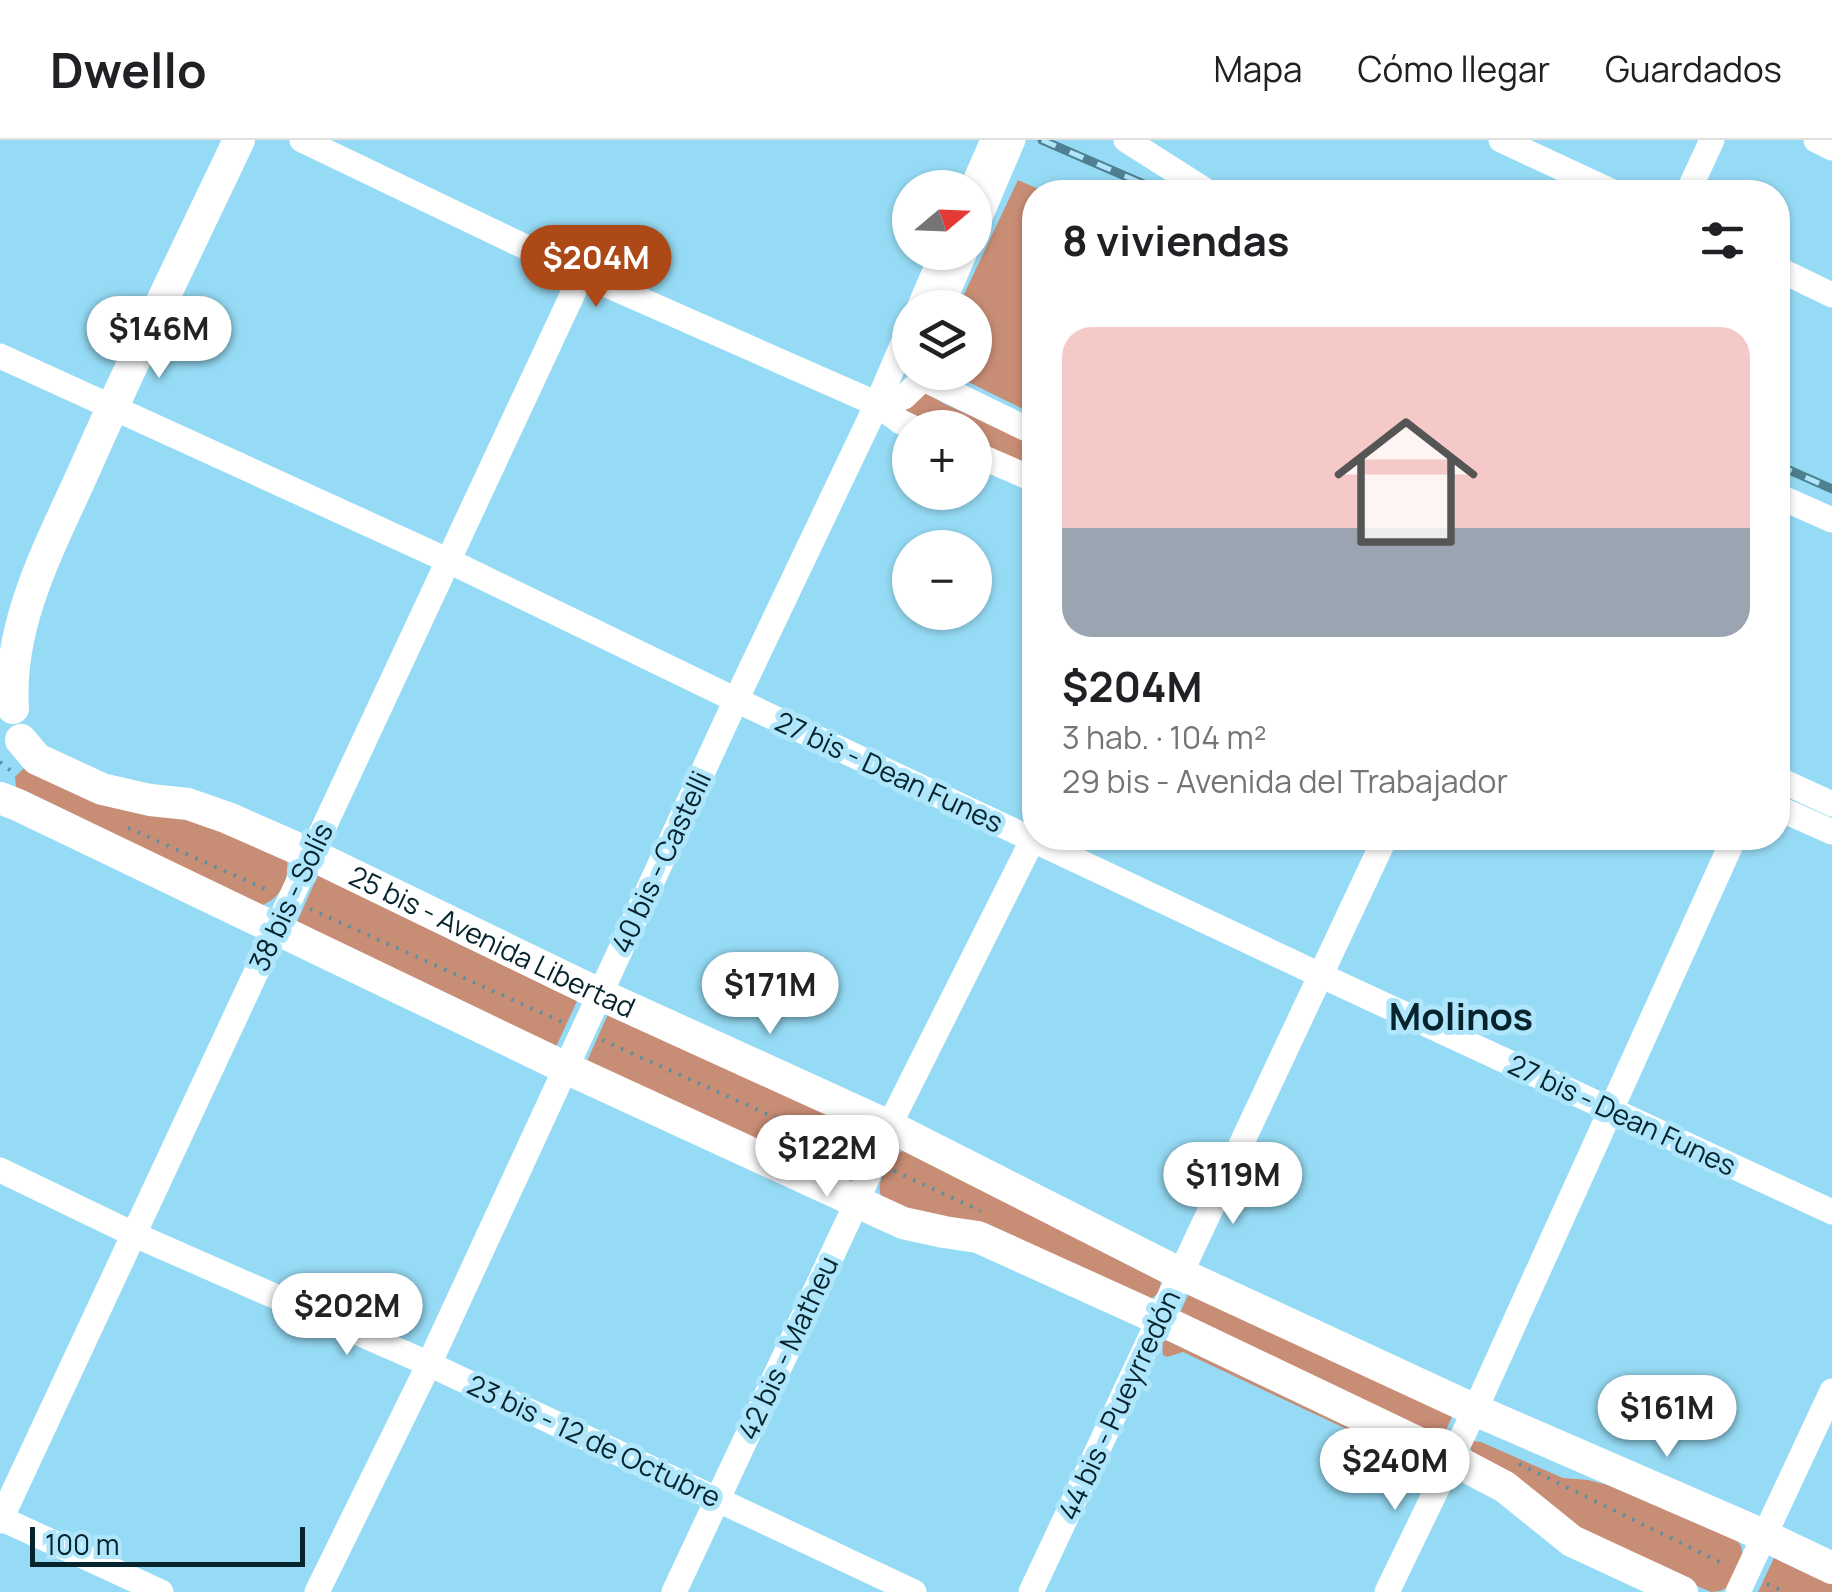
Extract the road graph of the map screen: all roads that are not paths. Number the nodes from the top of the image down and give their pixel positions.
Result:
1 (239, 140) edge
2 (302, 140) edge
3 (993, 140) edge
4 (1013, 140) edge
5 (1126, 140) edge
6 (1501, 140) edge
7 (1712, 140) edge
8 (1816, 140) edge
9 (1832, 148) edge
10 (985, 170) edge
11 (992, 172) edge
12 (1189, 180) edge
13 (1588, 180) edge
14 (1694, 180) edge
15 (582, 274) junction
16 (1790, 275) edge
17 (1832, 295) edge
18 (0, 356) edge
19 (892, 370) edge
20 (910, 390) edge
21 (947, 390) edge
22 (878, 404) junction
23 (112, 408) junction
24 (892, 415) edge
25 (1022, 426) edge
26 (992, 460) edge
27 (1022, 471) edge
28 (1790, 501) edge
29 (1832, 520) edge
30 (447, 560) junction
31 (27, 600) junction
32 (0, 631) edge
33 (736, 700) junction
34 (11, 714) edge
35 (0, 783) edge
36 (1790, 785) edge
37 (0, 798) edge
38 (1832, 804) edge
39 (1790, 813) edge
40 (1022, 831) edge
41 (1832, 832) edge
42 (1027, 850) edge
43 (1061, 850) edge
44 (1379, 850) edge
45 (1729, 850) edge
46 (310, 854) junction
47 (276, 928) junction
48 (1320, 975) junction
49 (599, 994) junction
50 (566, 1068) junction
51 (1610, 1110) junction
52 (889, 1126) junction
53 (0, 1170) edge
54 (857, 1202) junction
55 (1832, 1212) edge
56 (135, 1235) junction
57 (1181, 1274) junction
58 (1159, 1318) junction
59 (429, 1364) junction
60 (1832, 1391) edge
61 (1465, 1432) junction
62 (717, 1499) junction
63 (0, 1519) edge
64 (1763, 1535) junction
65 (1832, 1568) edge
66 (160, 1592) edge
67 (317, 1592) edge
68 (674, 1592) edge
69 (914, 1592) edge
70 (1031, 1592) edge
71 (1387, 1592) edge
72 (1682, 1592) edge
73 (1738, 1592) edge

1 - 23 main road
2 - 15 street
3 - 10 street
4 - 11 street
5 - 12 street
6 - 13 street
7 - 14 street
8 - 9 street
15 - 22 street
15 - 30 street, 38 bis - Solís
16 - 17 street
18 - 23 street, 27 bis - Dean Funes
19 - 22 street, 40 bis - Castelli
20 - 22 street
21 - 25 street
22 - 24 street
22 - 33 street, 40 bis - Castelli
23 - 30 street, 27 bis - Dean Funes
23 - 31 main road
26 - 27 street
28 - 29 street
30 - 33 street, 27 bis - Dean Funes
30 - 46 street, 38 bis - Solís
31 - 32 main road
31 - 34 main road
33 - 40 street, 27 bis - Dean Funes
33 - 49 street, 40 bis - Castelli
34 - 35 main road
34 - 46 main road, 25 bis - Avenida Libertad
36 - 38 street
37 - 47 main road, 25 bis - Avenida Libertad
39 - 41 street
42 - 52 street, 42 bis - Matheu
43 - 48 street, 27 bis - Dean Funes
44 - 48 street, 44 bis - Pueyrredón
45 - 51 street
46 - 47 street, 38 bis - Solís
46 - 49 main road, 25 bis - Avenida Libertad
47 - 50 main road, 25 bis - Avenida Libertad
47 - 56 street, 38 bis - Solís
48 - 51 street, 27 bis - Dean Funes
48 - 57 street, 44 bis - Pueyrredón
49 - 50 street, 40 bis - Castelli
49 - 52 main road, 25 bis - Avenida Libertad
50 - 54 main road, 25 bis - Avenida Libertad
50 - 59 street, 40 bis - Castelli
51 - 55 street, 27 bis - Dean Funes
51 - 61 street
52 - 54 street, 42 bis - Matheu
52 - 57 main road, 25 bis - Avenida Libertad
53 - 56 street, 23 bis - 12 de Octubre
54 - 58 main road, 25 bis - Avenida Libertad
54 - 62 street, 42 bis - Matheu
56 - 59 street, 23 bis - 12 de Octubre
56 - 63 street, 38 bis - Solís
57 - 58 street, 44 bis - Pueyrredón
57 - 61 main road, 25 bis - Avenida Libertad
58 - 61 main road, 25 bis - Avenida Libertad
58 - 70 street, 44 bis - Pueyrredón
59 - 62 street, 23 bis - 12 de Octubre
59 - 67 street, 40 bis - Castelli
60 - 64 street
61 - 64 main road, 25 bis - Avenida Libertad
61 - 71 street
61 - 72 main road, 25 bis - Avenida Libertad
62 - 68 street, 42 bis - Matheu
62 - 69 street, 23 bis - 12 de Octubre
63 - 66 street
64 - 65 main road, 25 bis - Avenida Libertad
64 - 73 street

